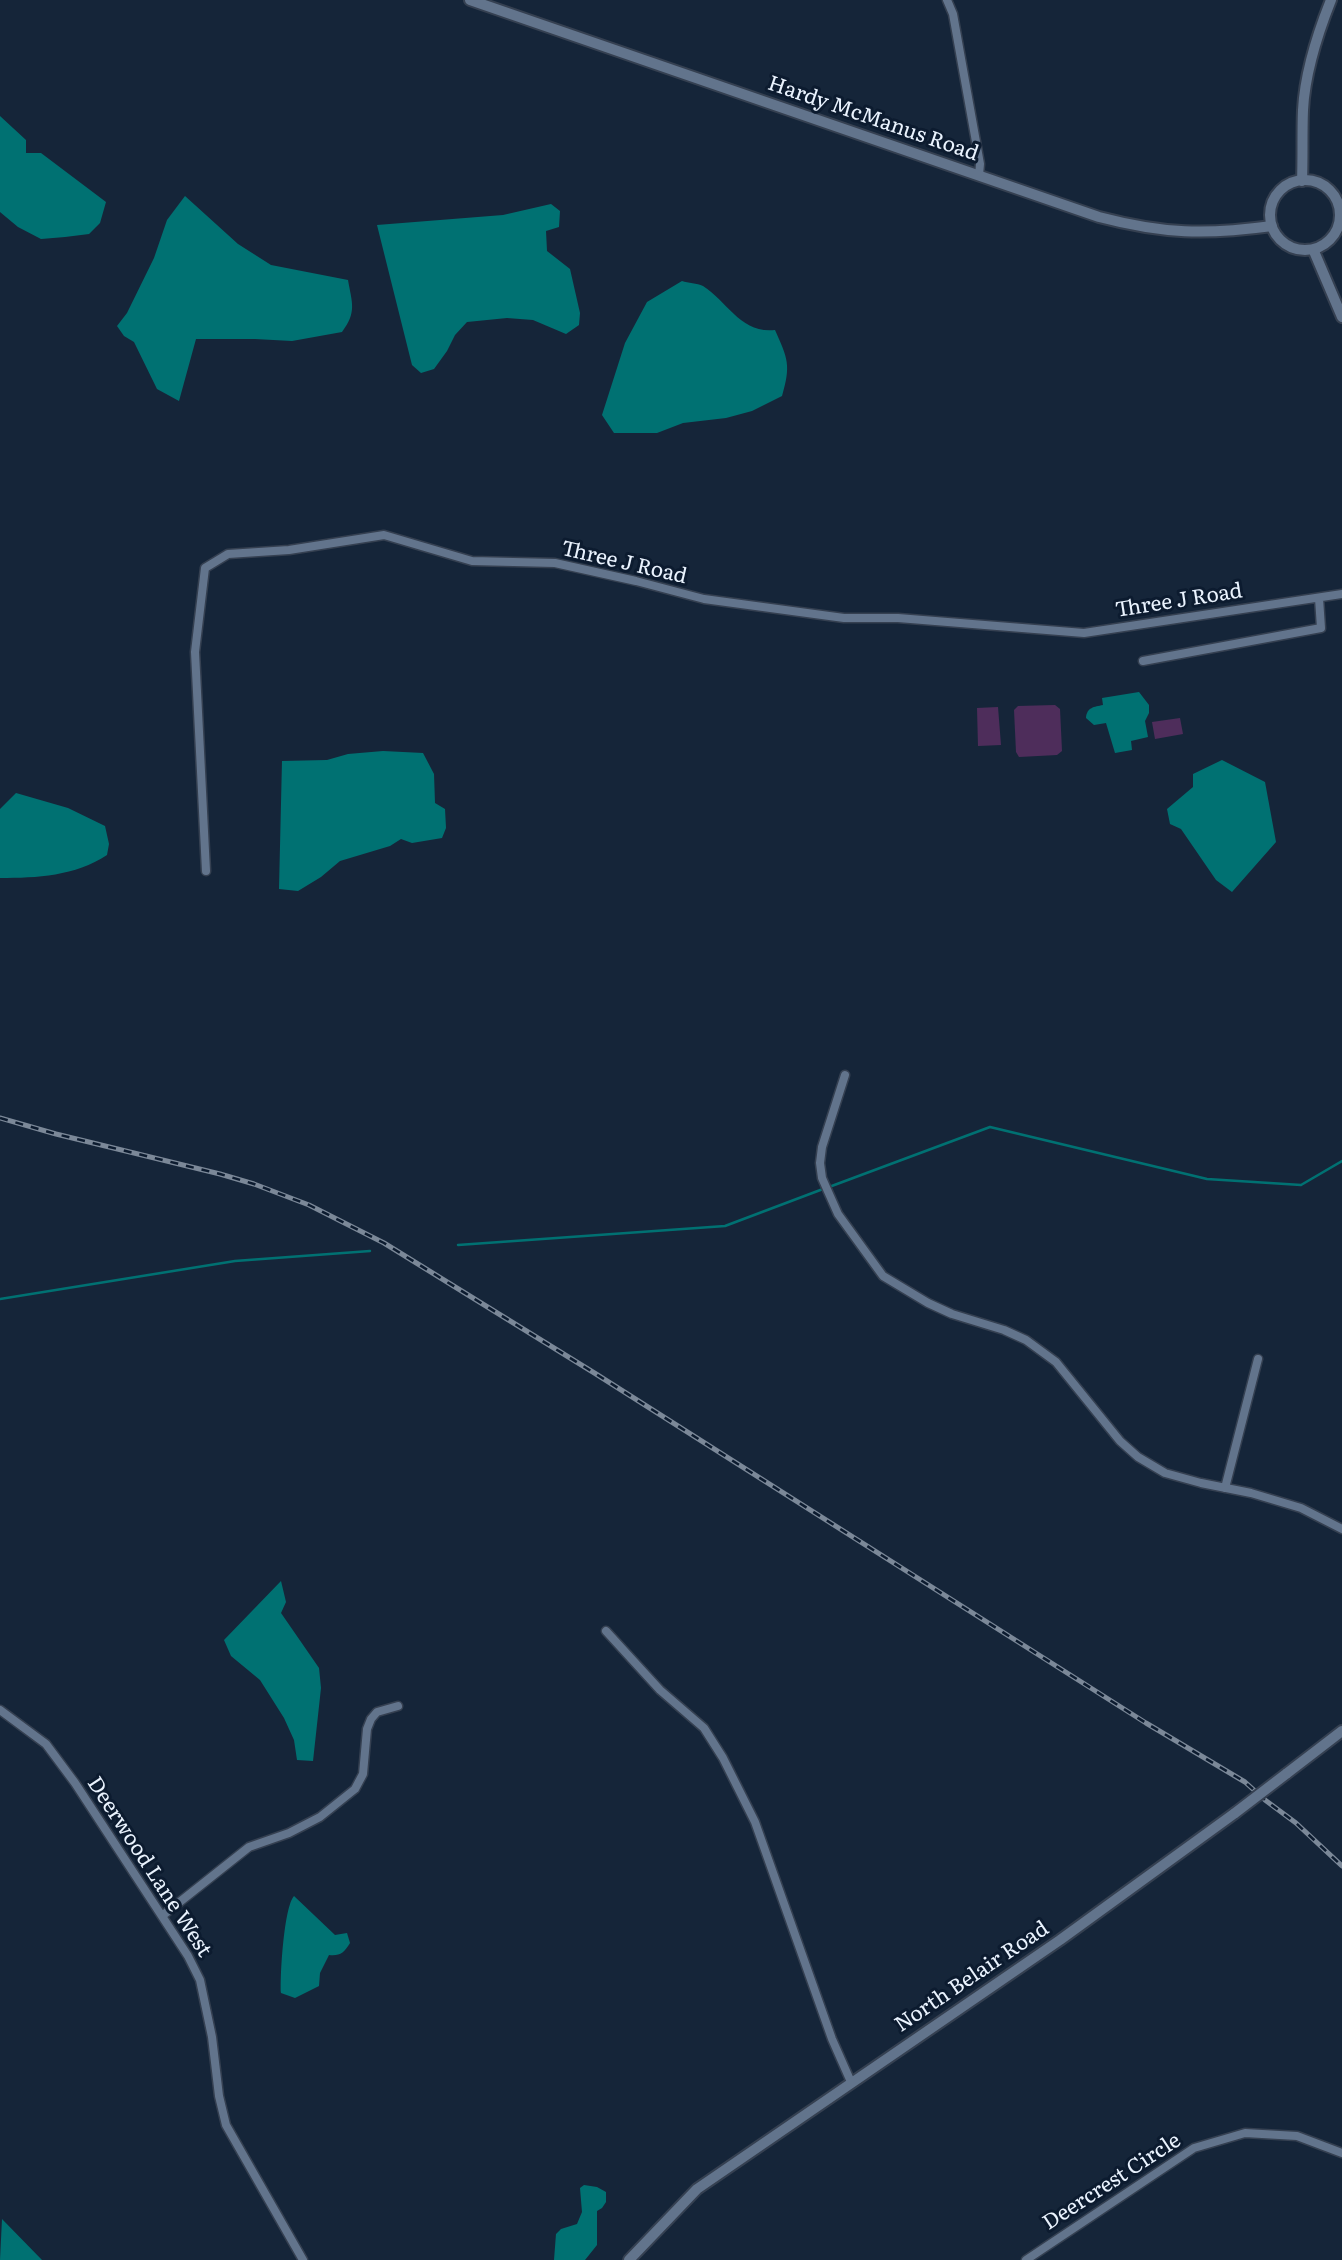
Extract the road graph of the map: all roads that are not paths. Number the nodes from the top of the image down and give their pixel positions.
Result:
1 (470, 0) edge
2 (947, 0) edge
3 (1331, 0) edge
4 (979, 175) junction
5 (1302, 181) junction
6 (1272, 226) junction
7 (1314, 249) junction
8 (1342, 317) edge
9 (1342, 594) edge
10 (1319, 598) junction
11 (1143, 661) dead end
12 (206, 870) dead end
13 (845, 1075) dead end
14 (1258, 1359) dead end
15 (1225, 1488) junction
16 (1342, 1529) edge
17 (606, 1632) dead end
18 (398, 1706) dead end
19 (0, 1710) edge
20 (1342, 1731) edge
21 (162, 1916) junction
22 (851, 2082) junction
23 (1342, 2154) edge
24 (303, 2260) edge
25 (629, 2260) edge
26 (1026, 2260) edge

1 - 4 main road, Hardy McManus Road
2 - 4 street
3 - 5 main road
4 - 6 main road, Hardy McManus Road
5 - 6 main road
5 - 7 main road
6 - 7 main road
7 - 8 main road
9 - 10 street, Three J Road
10 - 11 street
10 - 12 street, Three J Road
13 - 15 street
14 - 15 street
15 - 16 street
17 - 22 street
18 - 21 street
19 - 21 street, Deerwood Lane West
20 - 22 main road, North Belair Road, bridge
21 - 24 street, Deerwood Lane West
22 - 25 main road, North Belair Road
23 - 26 street, Deercrest Circle

